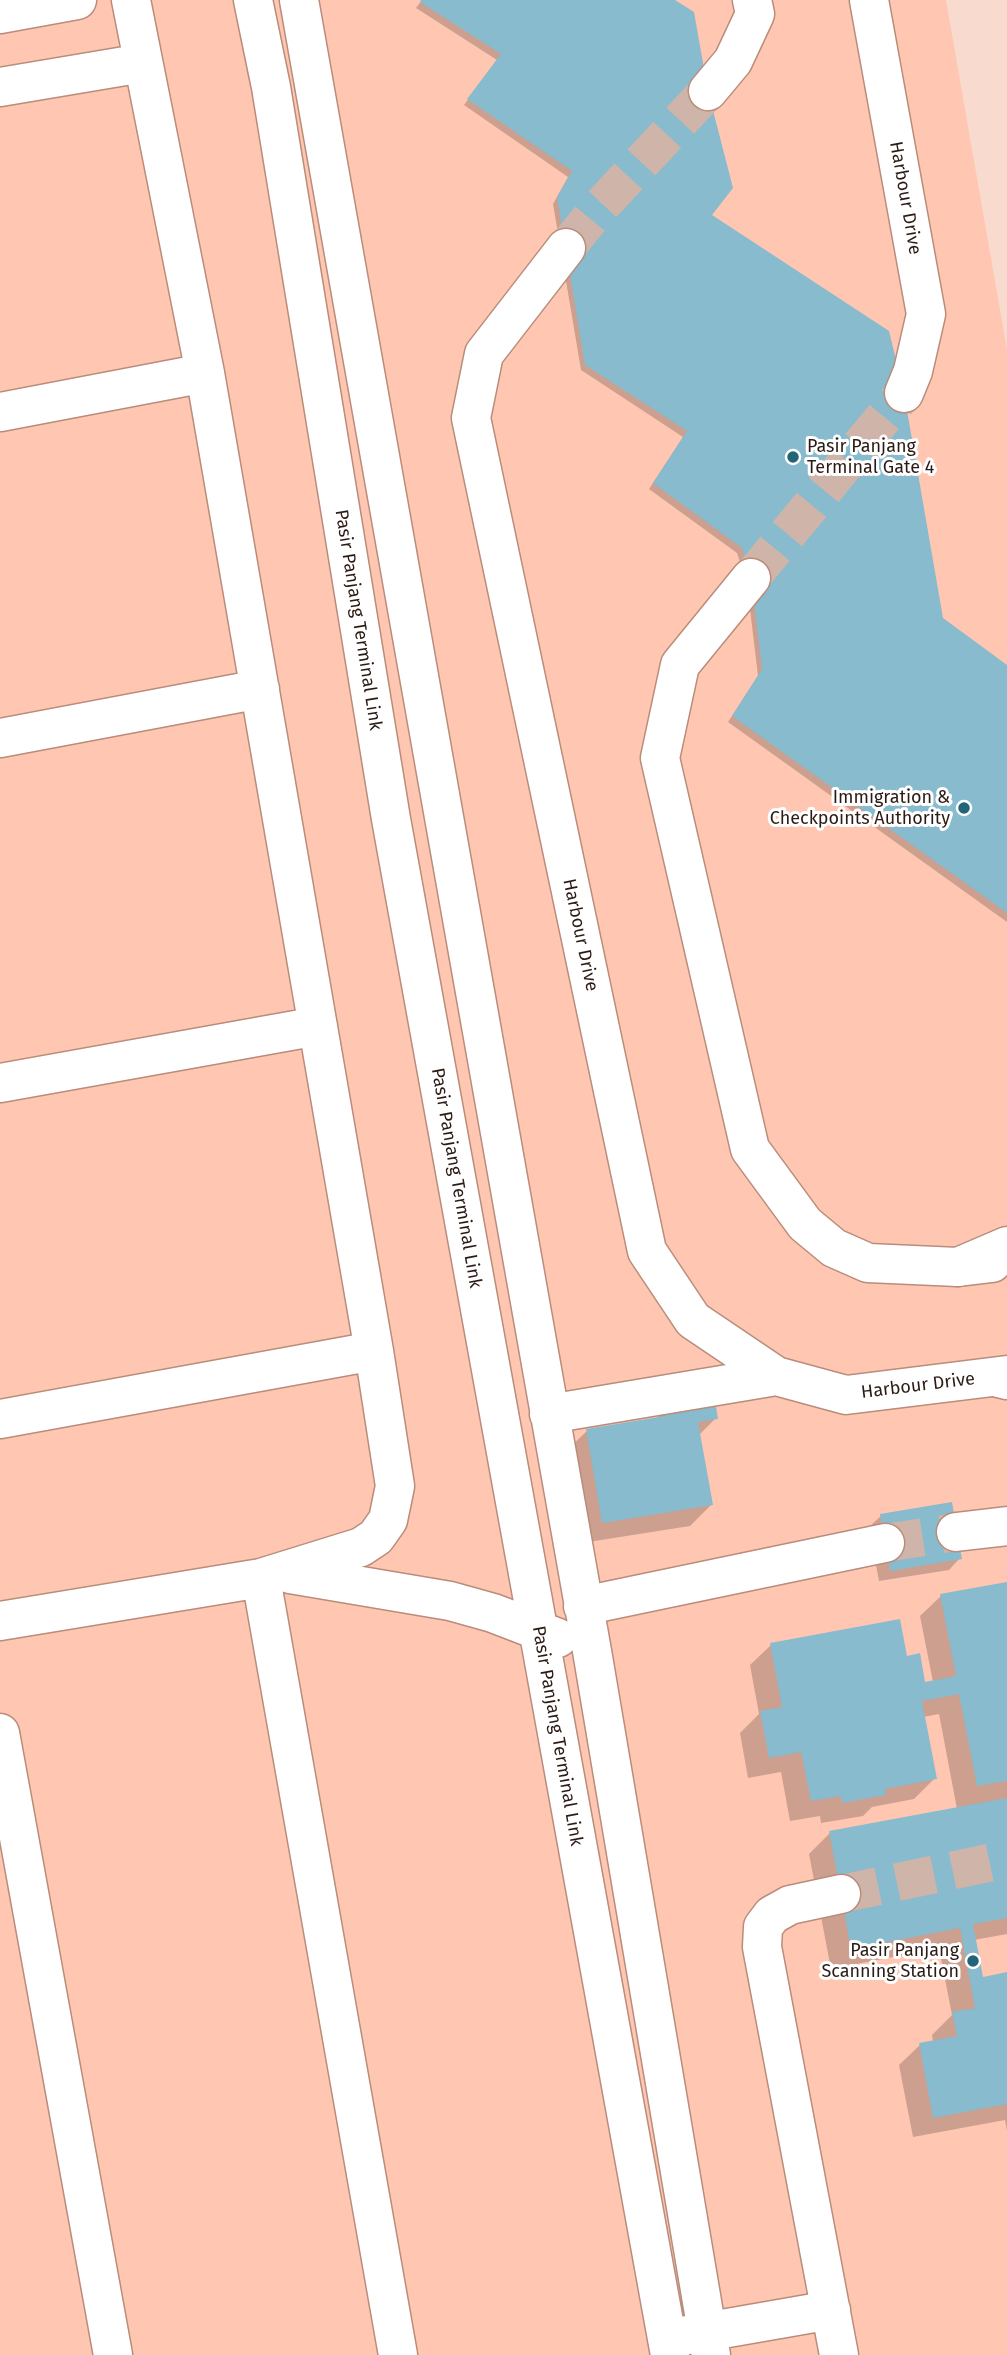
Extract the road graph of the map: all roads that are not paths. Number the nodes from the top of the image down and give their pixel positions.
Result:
1 (77, 0) edge
2 (131, 0) edge
3 (253, 0) edge
4 (299, 0) edge
5 (752, 0) edge
6 (869, 0) edge
7 (0, 14) edge
8 (143, 63) junction
9 (0, 87) edge
10 (708, 91) tunnel mouth
11 (566, 248) tunnel mouth
12 (205, 373) junction
13 (904, 393) tunnel mouth
14 (0, 412) edge
15 (751, 578) tunnel mouth
16 (260, 689) junction
17 (0, 738) edge
18 (318, 1026) junction
19 (0, 1083) edge
20 (1007, 1245) edge
21 (1007, 1261) edge
22 (958, 1267) junction
23 (374, 1351) junction
24 (776, 1376) junction
25 (1003, 1377) edge
26 (549, 1414) junction
27 (0, 1419) edge
28 (1007, 1525) edge
29 (956, 1532) tunnel mouth
30 (885, 1543) tunnel mouth
31 (271, 1575) junction
32 (583, 1606) junction
33 (0, 1621) edge
34 (537, 1630) junction
35 (592, 1651) junction
36 (0, 1733) edge
37 (841, 1894) tunnel mouth
38 (831, 2310) junction
39 (709, 2344) edge
40 (668, 2346) edge
41 (113, 2355) edge
42 (398, 2355) edge
43 (839, 2355) edge

1 - 7 street
2 - 8 street
3 - 34 street, Pasir Panjang Terminal Link
4 - 26 street
5 - 10 street
6 - 13 street, Harbour Drive
8 - 9 street
8 - 12 street
11 - 24 street, Harbour Drive
12 - 14 street
12 - 16 street
15 - 22 street
16 - 17 street
16 - 18 street
18 - 19 street
18 - 23 street
20 - 22 street
21 - 22 street
23 - 27 street
23 - 31 street
24 - 25 street, Harbour Drive
24 - 26 street
26 - 32 street
28 - 29 street
30 - 32 street
31 - 33 street
31 - 34 street
31 - 42 street
32 - 35 street
34 - 35 street
34 - 40 street, Pasir Panjang Terminal Link
35 - 39 street
36 - 41 street
37 - 38 street
38 - 39 street
38 - 43 street
39 - 40 street

